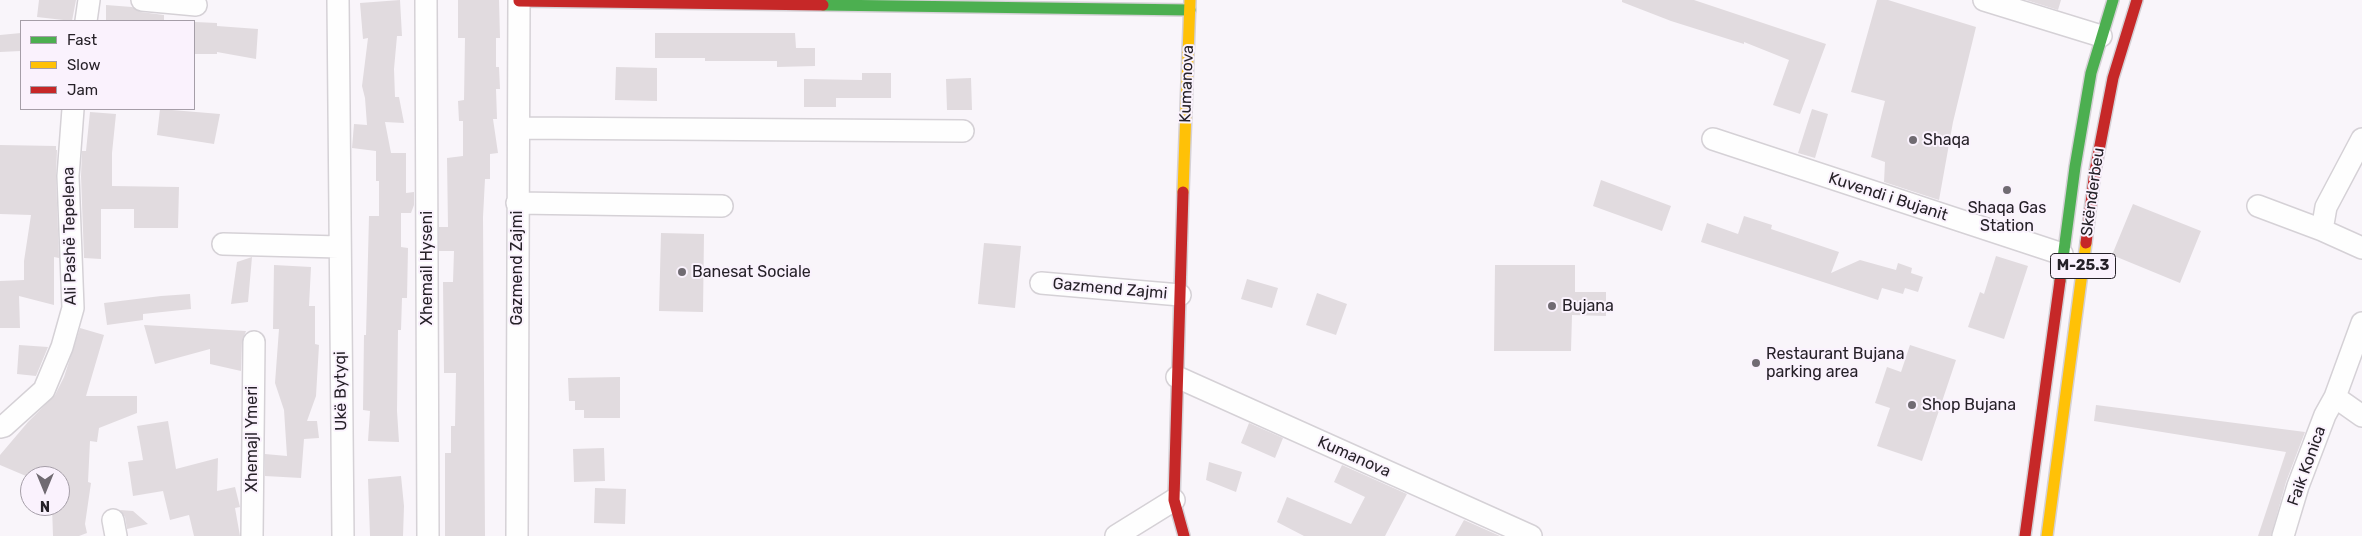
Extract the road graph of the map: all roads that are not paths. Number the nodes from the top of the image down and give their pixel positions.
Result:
1 (89, 0) edge
2 (142, 0) edge
3 (338, 0) edge
4 (426, 0) edge
5 (519, 0) edge
6 (1984, 0) edge
7 (2113, 0) edge
8 (2137, 0) edge
9 (196, 5) dead end
10 (1190, 5) edge
11 (86, 20) edge
12 (2101, 36) junction
13 (73, 110) edge
14 (519, 128) junction
15 (963, 131) dead end
16 (1713, 139) dead end
17 (2362, 139) edge
18 (517, 203) junction
19 (722, 206) dead end
20 (2258, 206) dead end
21 (2322, 230) junction
22 (222, 244) dead end
23 (339, 247) junction
24 (2362, 248) edge
25 (2062, 254) junction
26 (1041, 283) dead end
27 (1180, 295) junction
28 (2362, 324) edge
29 (254, 342) dead end
30 (1177, 377) junction
31 (2335, 397) junction
32 (2362, 416) edge
33 (0, 427) edge
34 (1174, 500) junction
35 (252, 536) edge
36 (343, 536) edge
37 (428, 536) edge
38 (517, 536) edge
39 (1116, 536) edge
40 (1184, 536) edge
41 (1531, 536) edge
42 (2025, 536) edge
43 (2047, 536) edge
44 (2283, 536) edge

1 - 11 street
2 - 9 street
3 - 23 street, Ukë Bytyqi
4 - 37 street, Xhemail Hyseni
5 - 10 main road
5 - 14 street, Gazmend Zajmi
6 - 12 street
7 - 12 main road, Skënderbeu / M-25.3
8 - 43 main road, Skënderbeu / M-25.3
10 - 27 main road, Kumanova
12 - 25 main road, Skënderbeu / M-25.3
13 - 33 street, Ali Pashë Tepelena
14 - 15 street
14 - 18 street, Gazmend Zajmi
16 - 25 street, Kuvendi i Bujanit
17 - 21 street
18 - 19 street
18 - 38 street, Gazmend Zajmi
20 - 21 street
21 - 24 street
22 - 23 street
23 - 36 street, Ukë Bytyqi
25 - 42 main road, Skënderbeu / M-25.3
26 - 27 street, Gazmend Zajmi
27 - 30 main road, Kumanova
28 - 31 street, Faik Konica
29 - 35 street, Xhemajl Ymeri
30 - 34 main road, Kumanova
30 - 41 street, Kumanova
31 - 32 street
31 - 44 street, Faik Konica
34 - 39 street
34 - 40 main road, Kumanova

